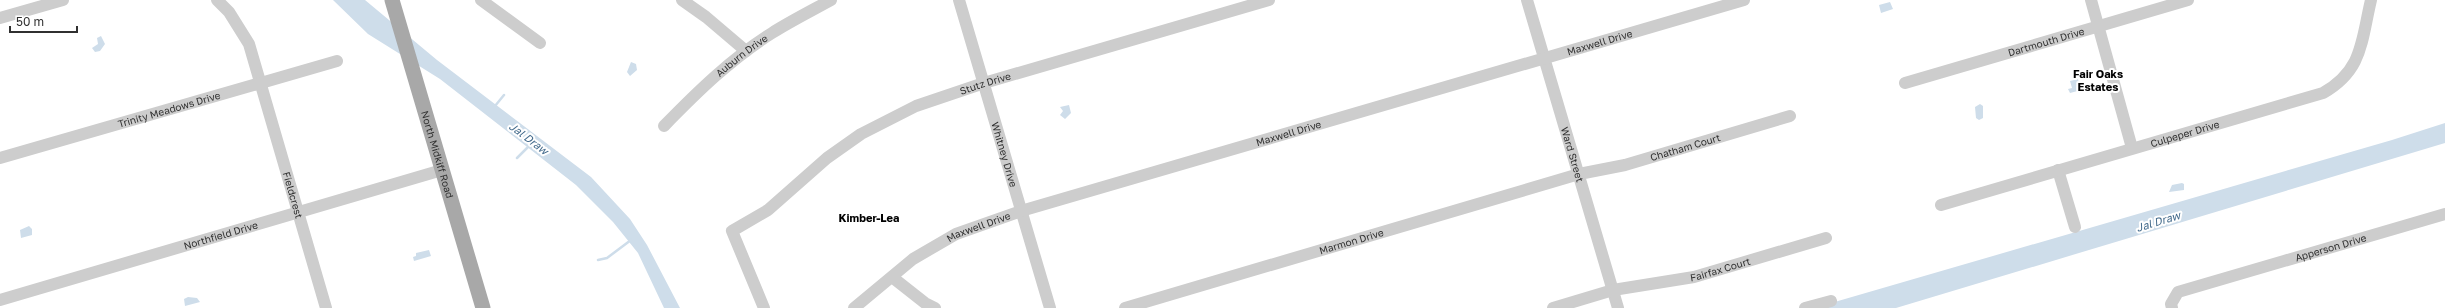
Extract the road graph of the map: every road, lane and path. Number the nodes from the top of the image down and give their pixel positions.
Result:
1 (63, 0) edge
2 (216, 0) edge
3 (481, 0) edge
4 (682, 0) edge
5 (831, 0) edge
6 (959, 0) edge
7 (1269, 0) edge
8 (1527, 0) edge
9 (1744, 0) edge
10 (2091, 0) edge
11 (2188, 0) edge
12 (2371, 0) edge
13 (392, 2) edge
14 (0, 18) edge
15 (2098, 26) junction
16 (540, 43) dead end
17 (746, 51) junction
18 (1545, 58) junction
19 (337, 61) dead end
20 (260, 83) junction
21 (984, 83) junction
22 (1905, 83) dead end
23 (1790, 116) dead end
24 (664, 126) dead end
25 (2132, 148) junction
26 (0, 158) edge
27 (442, 170) junction
28 (2058, 170) junction
29 (1579, 174) junction
30 (1941, 205) dead end
31 (298, 212) junction
32 (1021, 212) junction
33 (2445, 214) edge
34 (2074, 228) dead end
35 (1826, 238) dead end
36 (892, 277) junction
37 (1612, 290) junction
38 (0, 300) edge
39 (1831, 301) dead end
40 (326, 308) edge
41 (483, 308) edge
42 (764, 308) edge
43 (854, 308) edge
44 (935, 308) edge
45 (1050, 308) edge
46 (1125, 308) edge
47 (1553, 308) edge
48 (1618, 308) edge
49 (1805, 308) edge
50 (2172, 308) edge

1 - 14 street
2 - 20 street, Fieldcrest
3 - 16 street
4 - 17 street
5 - 17 street, Auburn Drive
6 - 21 street, Whitney Drive
7 - 21 street, Stutz Drive
8 - 18 street, Ward Street
9 - 18 street, Maxwell Drive
10 - 15 street
11 - 15 street, Dartmouth Drive
12 - 25 street, Culpeper Drive
13 - 27 main road, North Midkiff Road
15 - 22 street, Dartmouth Drive
15 - 25 street
17 - 24 street, Auburn Drive
18 - 29 street, Ward Street
18 - 32 street, Maxwell Drive
19 - 20 street, Trinity Meadows Drive
20 - 26 street, Trinity Meadows Drive
20 - 31 street, Fieldcrest
21 - 32 street, Whitney Drive
21 - 42 street, Stutz Drive
23 - 29 street, Chatham Court
25 - 28 street, Culpeper Drive
27 - 31 street, Northfield Drive
27 - 41 main road, North Midkiff Road
28 - 30 street, Culpeper Drive
28 - 34 street
29 - 37 street, Ward Street
29 - 46 street, Marmon Drive
31 - 38 street, Northfield Drive
31 - 40 street, Fieldcrest
32 - 36 street, Maxwell Drive
32 - 45 street, Whitney Drive
33 - 50 street, Apperson Drive
35 - 37 street, Fairfax Court
36 - 43 street, Maxwell Drive
36 - 44 street
37 - 47 street, Fairfax Court
37 - 48 street, Ward Street
39 - 49 street

